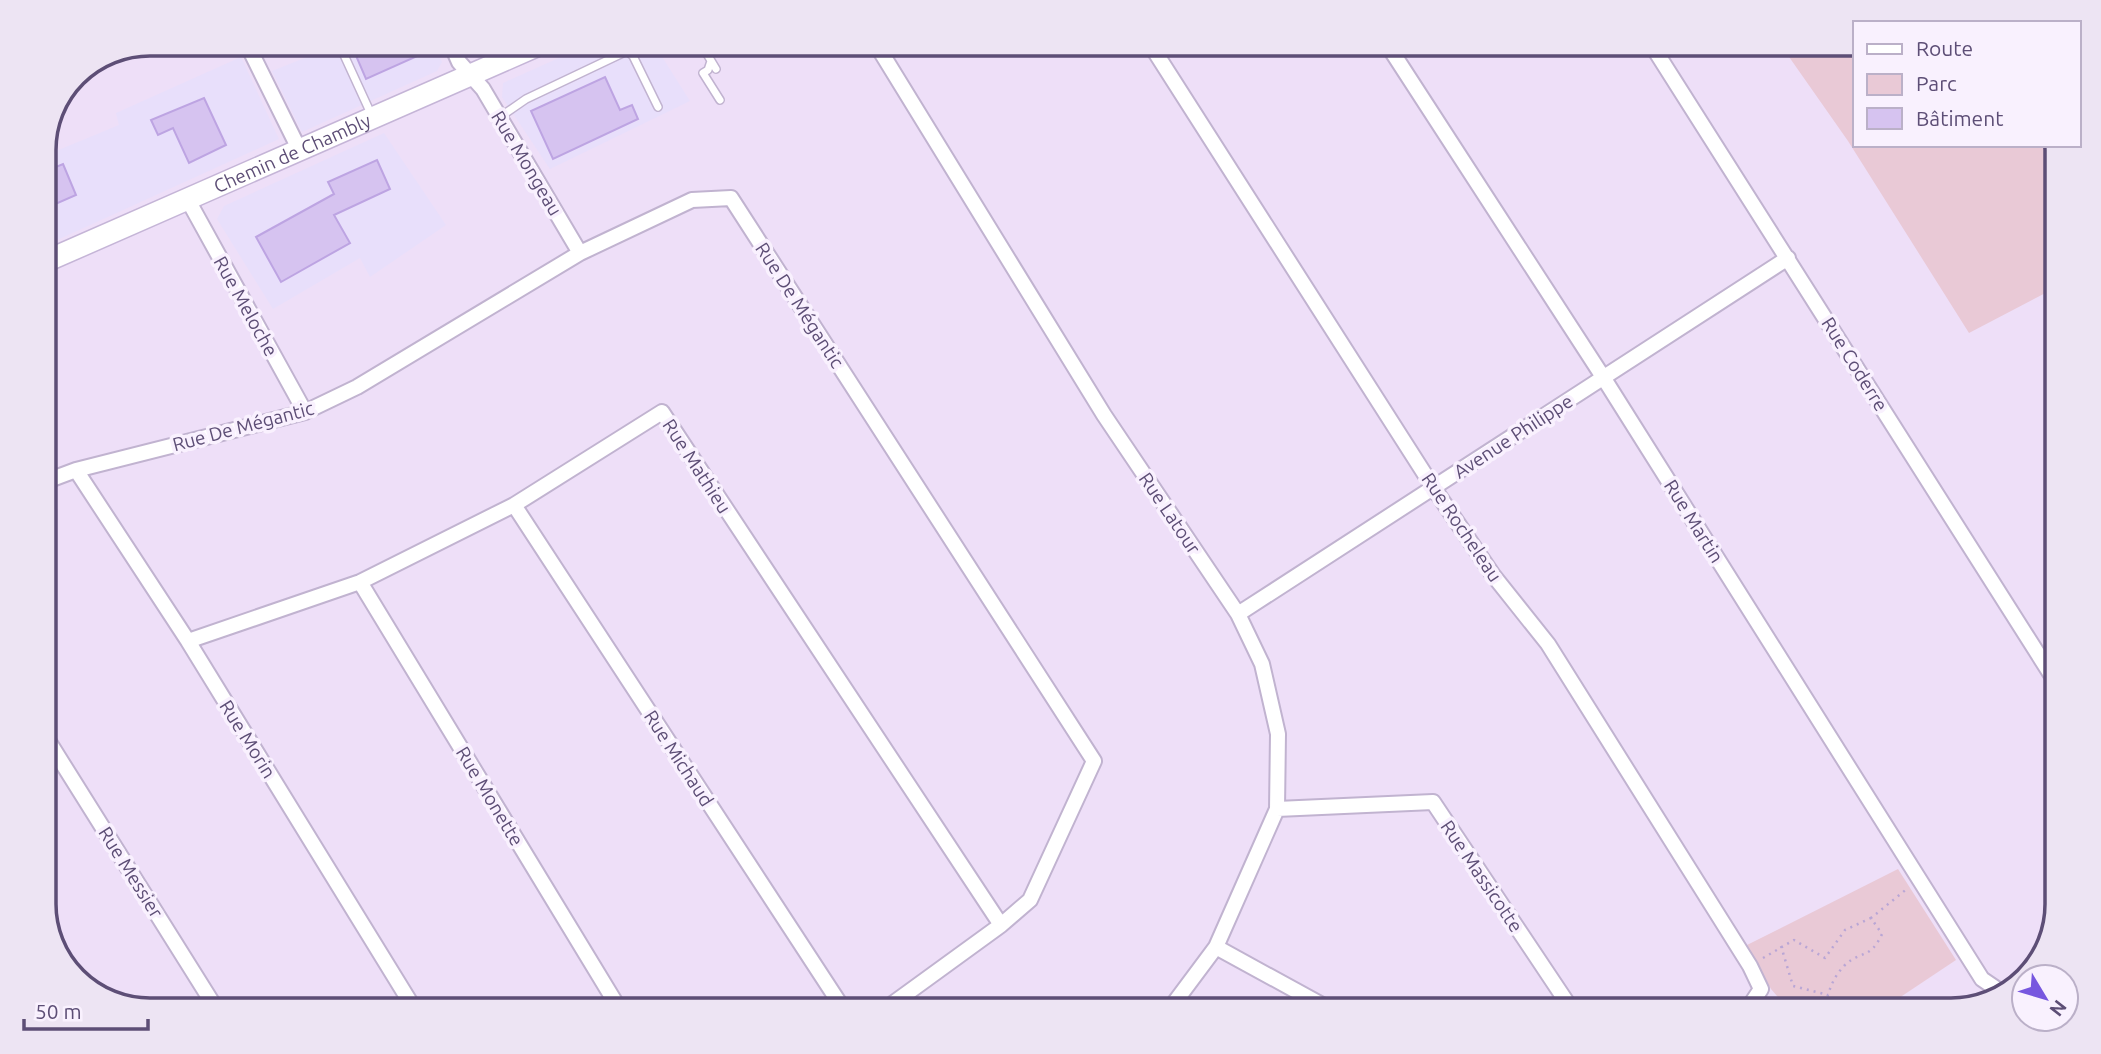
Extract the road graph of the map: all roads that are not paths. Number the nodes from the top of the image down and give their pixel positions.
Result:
1 (253, 56) edge
2 (344, 56) edge
3 (456, 56) edge
4 (504, 56) edge
5 (609, 56) edge
6 (633, 56) edge
7 (708, 56) edge
8 (883, 56) edge
9 (1158, 56) edge
10 (1395, 56) edge
11 (1659, 56) edge
12 (711, 61) junction
13 (716, 69) dead end
14 (471, 75) junction
15 (720, 100) dead end
16 (659, 107) dead end
17 (500, 117) junction
18 (373, 119) junction
19 (299, 149) junction
20 (188, 200) junction
21 (580, 253) junction
22 (56, 257) edge
23 (1788, 258) junction
24 (1603, 377) junction
25 (305, 412) junction
26 (76, 470) junction
27 (56, 478) edge
28 (1433, 487) junction
29 (514, 505) junction
30 (360, 582) junction
31 (1238, 614) junction
32 (188, 641) junction
33 (2045, 665) edge
34 (56, 753) edge
35 (1277, 808) junction
36 (1001, 925) junction
37 (1216, 947) junction
38 (1994, 987) edge
39 (209, 998) edge
40 (408, 998) edge
41 (613, 998) edge
42 (837, 998) edge
43 (901, 998) edge
44 (1177, 998) edge
45 (1309, 998) edge
46 (1564, 998) edge
47 (1755, 998) edge

1 - 19 street
2 - 18 lane
3 - 14 street, Rue Mongeau
4 - 14 street, Chemin de Chambly
5 - 17 lane
6 - 16 lane
7 - 12 lane
8 - 31 street, Rue Latour
9 - 28 street, Rue Rocheleau
10 - 24 street, Rue Martin
11 - 23 street, Rue Coderre
12 - 13 lane
12 - 15 lane
14 - 17 street, Rue Mongeau
14 - 18 street, Chemin de Chambly
17 - 21 street, Rue Mongeau
18 - 19 street, Chemin de Chambly
19 - 20 street, Chemin de Chambly
20 - 22 street, Chemin de Chambly
20 - 25 street, Rue Meloche
21 - 25 street, Rue De Mégantic
21 - 36 street, Rue De Mégantic
23 - 24 street, Avenue Philippe
23 - 33 street, Rue Coderre
24 - 28 street, Avenue Philippe
24 - 38 street, Rue Martin
25 - 26 street, Rue De Mégantic
26 - 27 street, Rue De Mégantic
26 - 32 street, Rue Morin
28 - 31 street, Avenue Philippe
28 - 47 street, Rue Rocheleau
29 - 30 street, Rue Mathieu
29 - 36 street, Rue Mathieu
29 - 42 street, Rue Michaud
30 - 32 street, Rue Mathieu
30 - 41 street, Rue Monette
31 - 35 street, Rue Latour
32 - 40 street, Rue Morin
34 - 39 street, Rue Messier
35 - 37 street, Rue Latour
35 - 46 street, Rue Massicotte
36 - 43 street, Rue De Mégantic
37 - 44 street, Rue Latour
37 - 45 street

